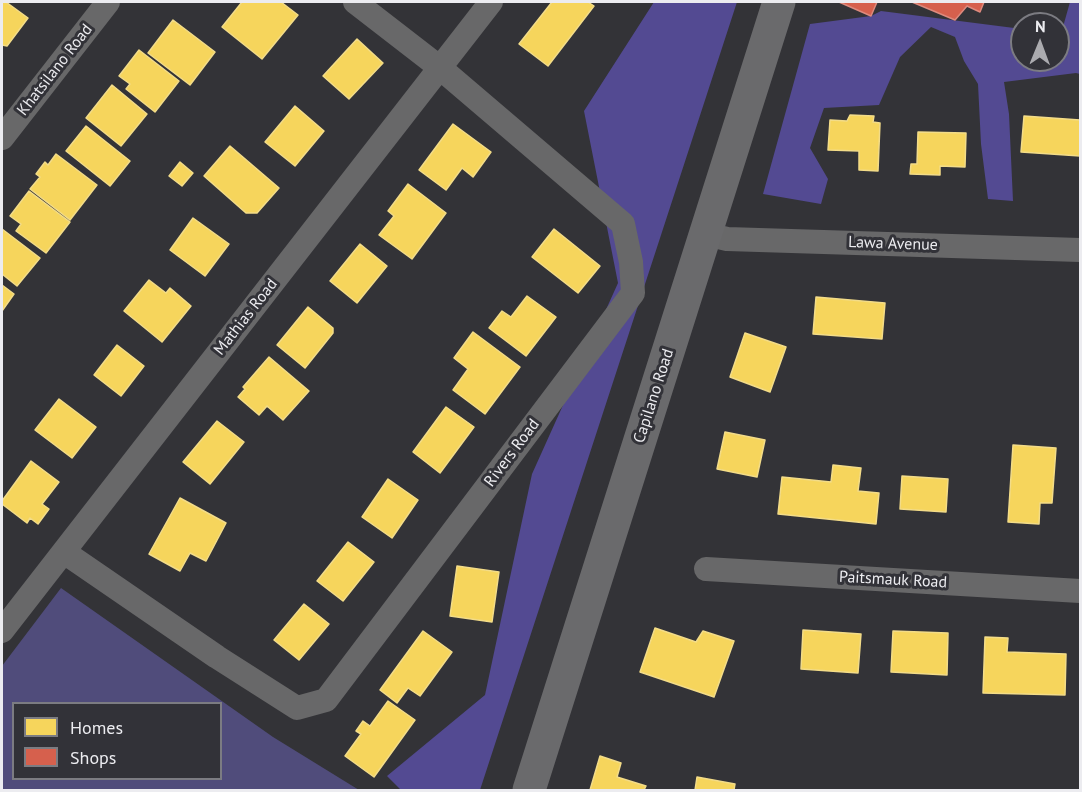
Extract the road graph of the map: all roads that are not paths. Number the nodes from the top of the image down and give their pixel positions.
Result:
1 (108, 2) edge
2 (355, 2) edge
3 (491, 2) edge
4 (779, 2) edge
5 (439, 67) junction
6 (2, 138) edge
7 (706, 234) junction
8 (1080, 250) edge
9 (64, 552) junction
10 (706, 569) dead end
11 (1080, 591) edge
12 (2, 631) edge
13 (529, 790) edge

1 - 6 street, Khatsilano Road
2 - 5 street, Rivers Road
3 - 5 street, Mathias Road
4 - 7 street, Capilano Road
5 - 9 street, Mathias Road
5 - 9 street, Rivers Road
7 - 8 street, Lawa Avenue
7 - 13 street, Capilano Road
9 - 12 street, Mathias Road
10 - 11 street, Paitsmauk Road

